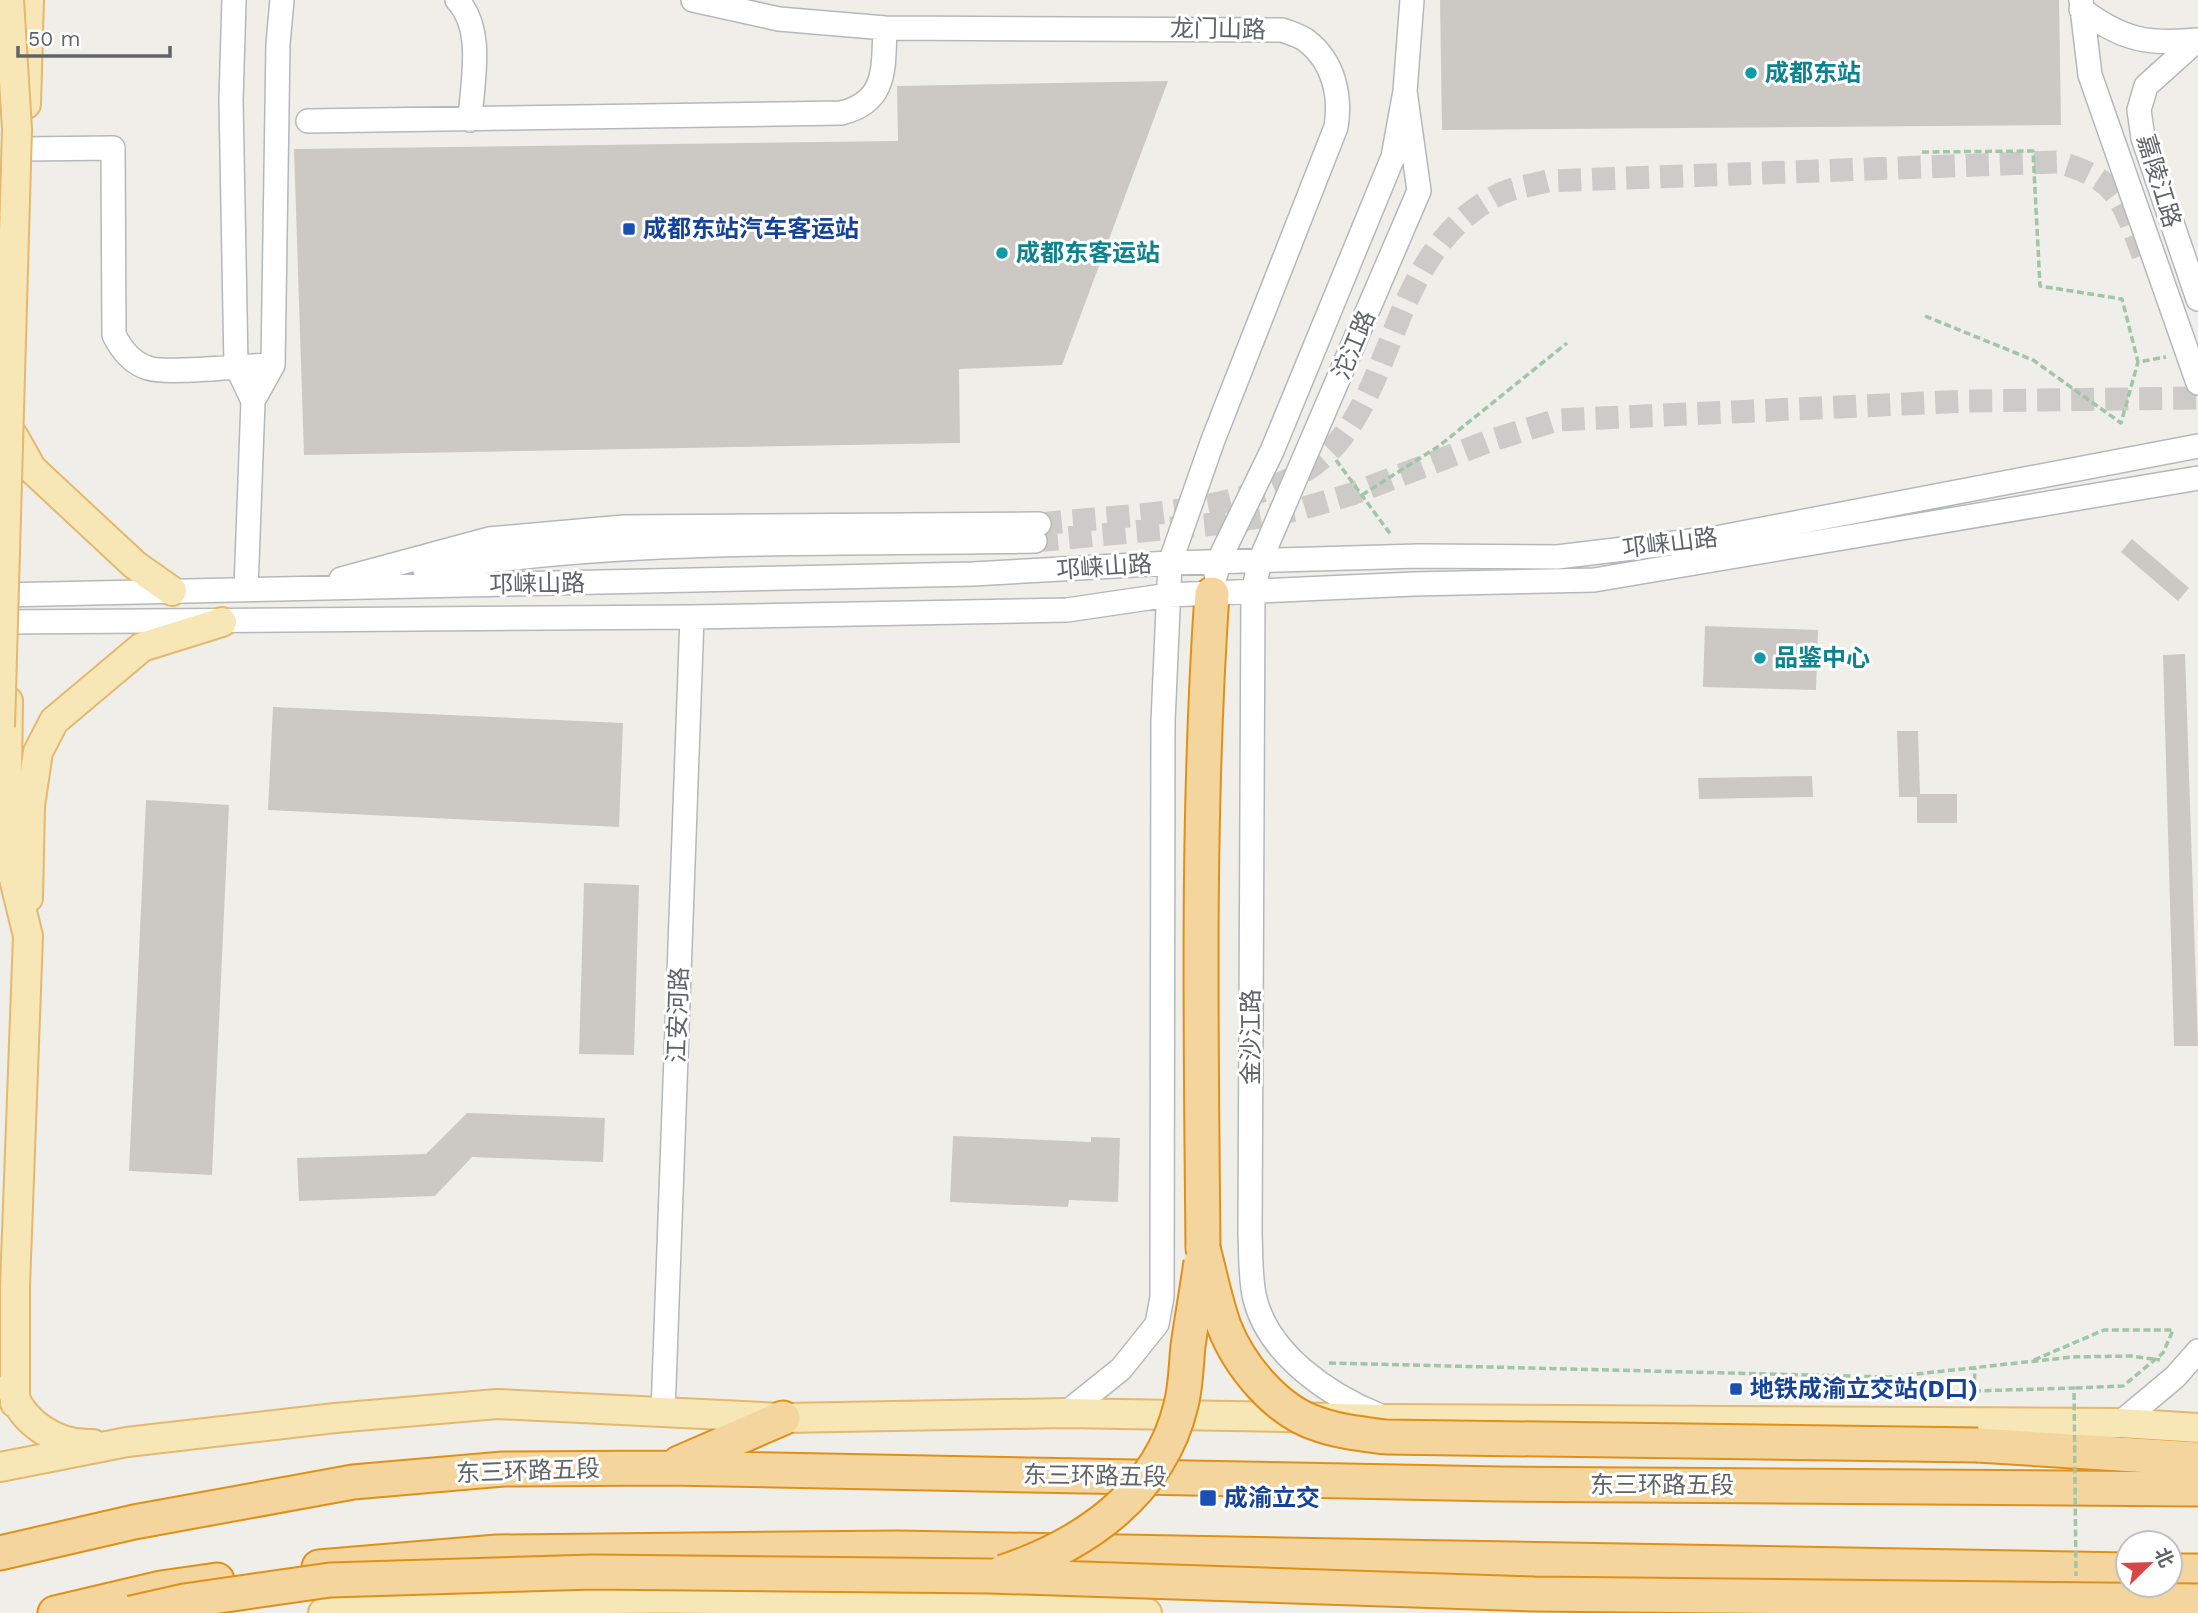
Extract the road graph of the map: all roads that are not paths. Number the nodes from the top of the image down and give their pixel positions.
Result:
1 (9, 0) edge
2 (29, 0) edge
3 (233, 0) edge
4 (282, 0) edge
5 (457, 0) edge
6 (693, 0) edge
7 (1412, 0) edge
8 (2081, 5) edge
9 (885, 27) junction
10 (2197, 40) edge
11 (1405, 91) junction
12 (470, 120) junction
13 (308, 121) dead end
14 (24, 149) junction
15 (2198, 299) edge
16 (236, 365) junction
17 (272, 365) junction
18 (2198, 383) edge
19 (253, 401) junction
20 (14, 437) junction
21 (2198, 446) edge
22 (2198, 478) edge
23 (1037, 533) tunnel mouth
24 (1260, 561) junction
25 (1170, 563) junction
26 (1215, 578) junction
27 (308, 588) junction
28 (246, 589) junction
29 (173, 591) junction
30 (1253, 592) junction
31 (1169, 595) junction
32 (5, 608) edge
33 (692, 617) junction
34 (222, 622) junction
35 (0, 727) edge
36 (28, 936) junction
37 (1203, 1248) junction
38 (0, 1337) edge
39 (2192, 1357) edge
40 (15, 1403) junction
41 (663, 1413) junction
42 (1066, 1413) junction
43 (783, 1418) junction
44 (1386, 1419) junction
45 (2120, 1423) junction
46 (2198, 1427) edge
47 (127, 1442) junction
48 (2198, 1460) edge
49 (0, 1466) edge
50 (668, 1468) junction
51 (2198, 1489) edge
52 (0, 1553) edge
53 (2114, 1570) edge
54 (990, 1576) junction
55 (2198, 1601) edge
56 (55, 1613) edge
57 (131, 1613) edge
58 (323, 1613) edge
59 (1147, 1613) edge

1 - 35 main road, bridge
2 - 14 main road
3 - 16 street
4 - 17 street
5 - 12 street
6 - 9 street, 龙门山路
7 - 11 street
8 - 10 street
8 - 18 street
9 - 12 street
9 - 25 street, 龙门山路
10 - 15 street, 嘉陵江路
11 - 24 street, 沱江路
11 - 26 street
12 - 13 street
14 - 16 street
14 - 20 main road
16 - 17 street
16 - 19 street
17 - 19 street
19 - 28 street
20 - 29 main road
20 - 32 main road
21 - 24 street, 邛崃山路
22 - 30 street, 邛崃山路
23 - 27 street
24 - 26 street, 邛崃山路
24 - 30 street, 沱江路
25 - 26 street, 邛崃山路
25 - 27 street, 邛崃山路
25 - 31 street
26 - 30 street, 邛崃山路
26 - 31 street, 邛崃山路
26 - 37 highway
27 - 28 street, 邛崃山路
28 - 29 street, 邛崃山路
29 - 32 street, 邛崃山路
30 - 44 street, 金沙江路
31 - 33 street, 邛崃山路
31 - 42 street
32 - 34 street, 邛崃山路
32 - 36 main road
33 - 34 street, 邛崃山路
33 - 41 street, 江安河路
34 - 36 main road
36 - 40 main road
37 - 48 highway, bridge
37 - 54 highway, bridge
38 - 40 main road
39 - 45 street
40 - 47 main road
41 - 43 main road
41 - 47 main road
42 - 43 main road
42 - 44 main road
43 - 50 highway
44 - 45 main road
45 - 46 main road
47 - 49 main road
50 - 51 highway, 东三环路五段
50 - 52 highway, 东三环路五段
53 - 56 highway
54 - 55 highway, bridge
54 - 57 highway, bridge
58 - 59 main road

